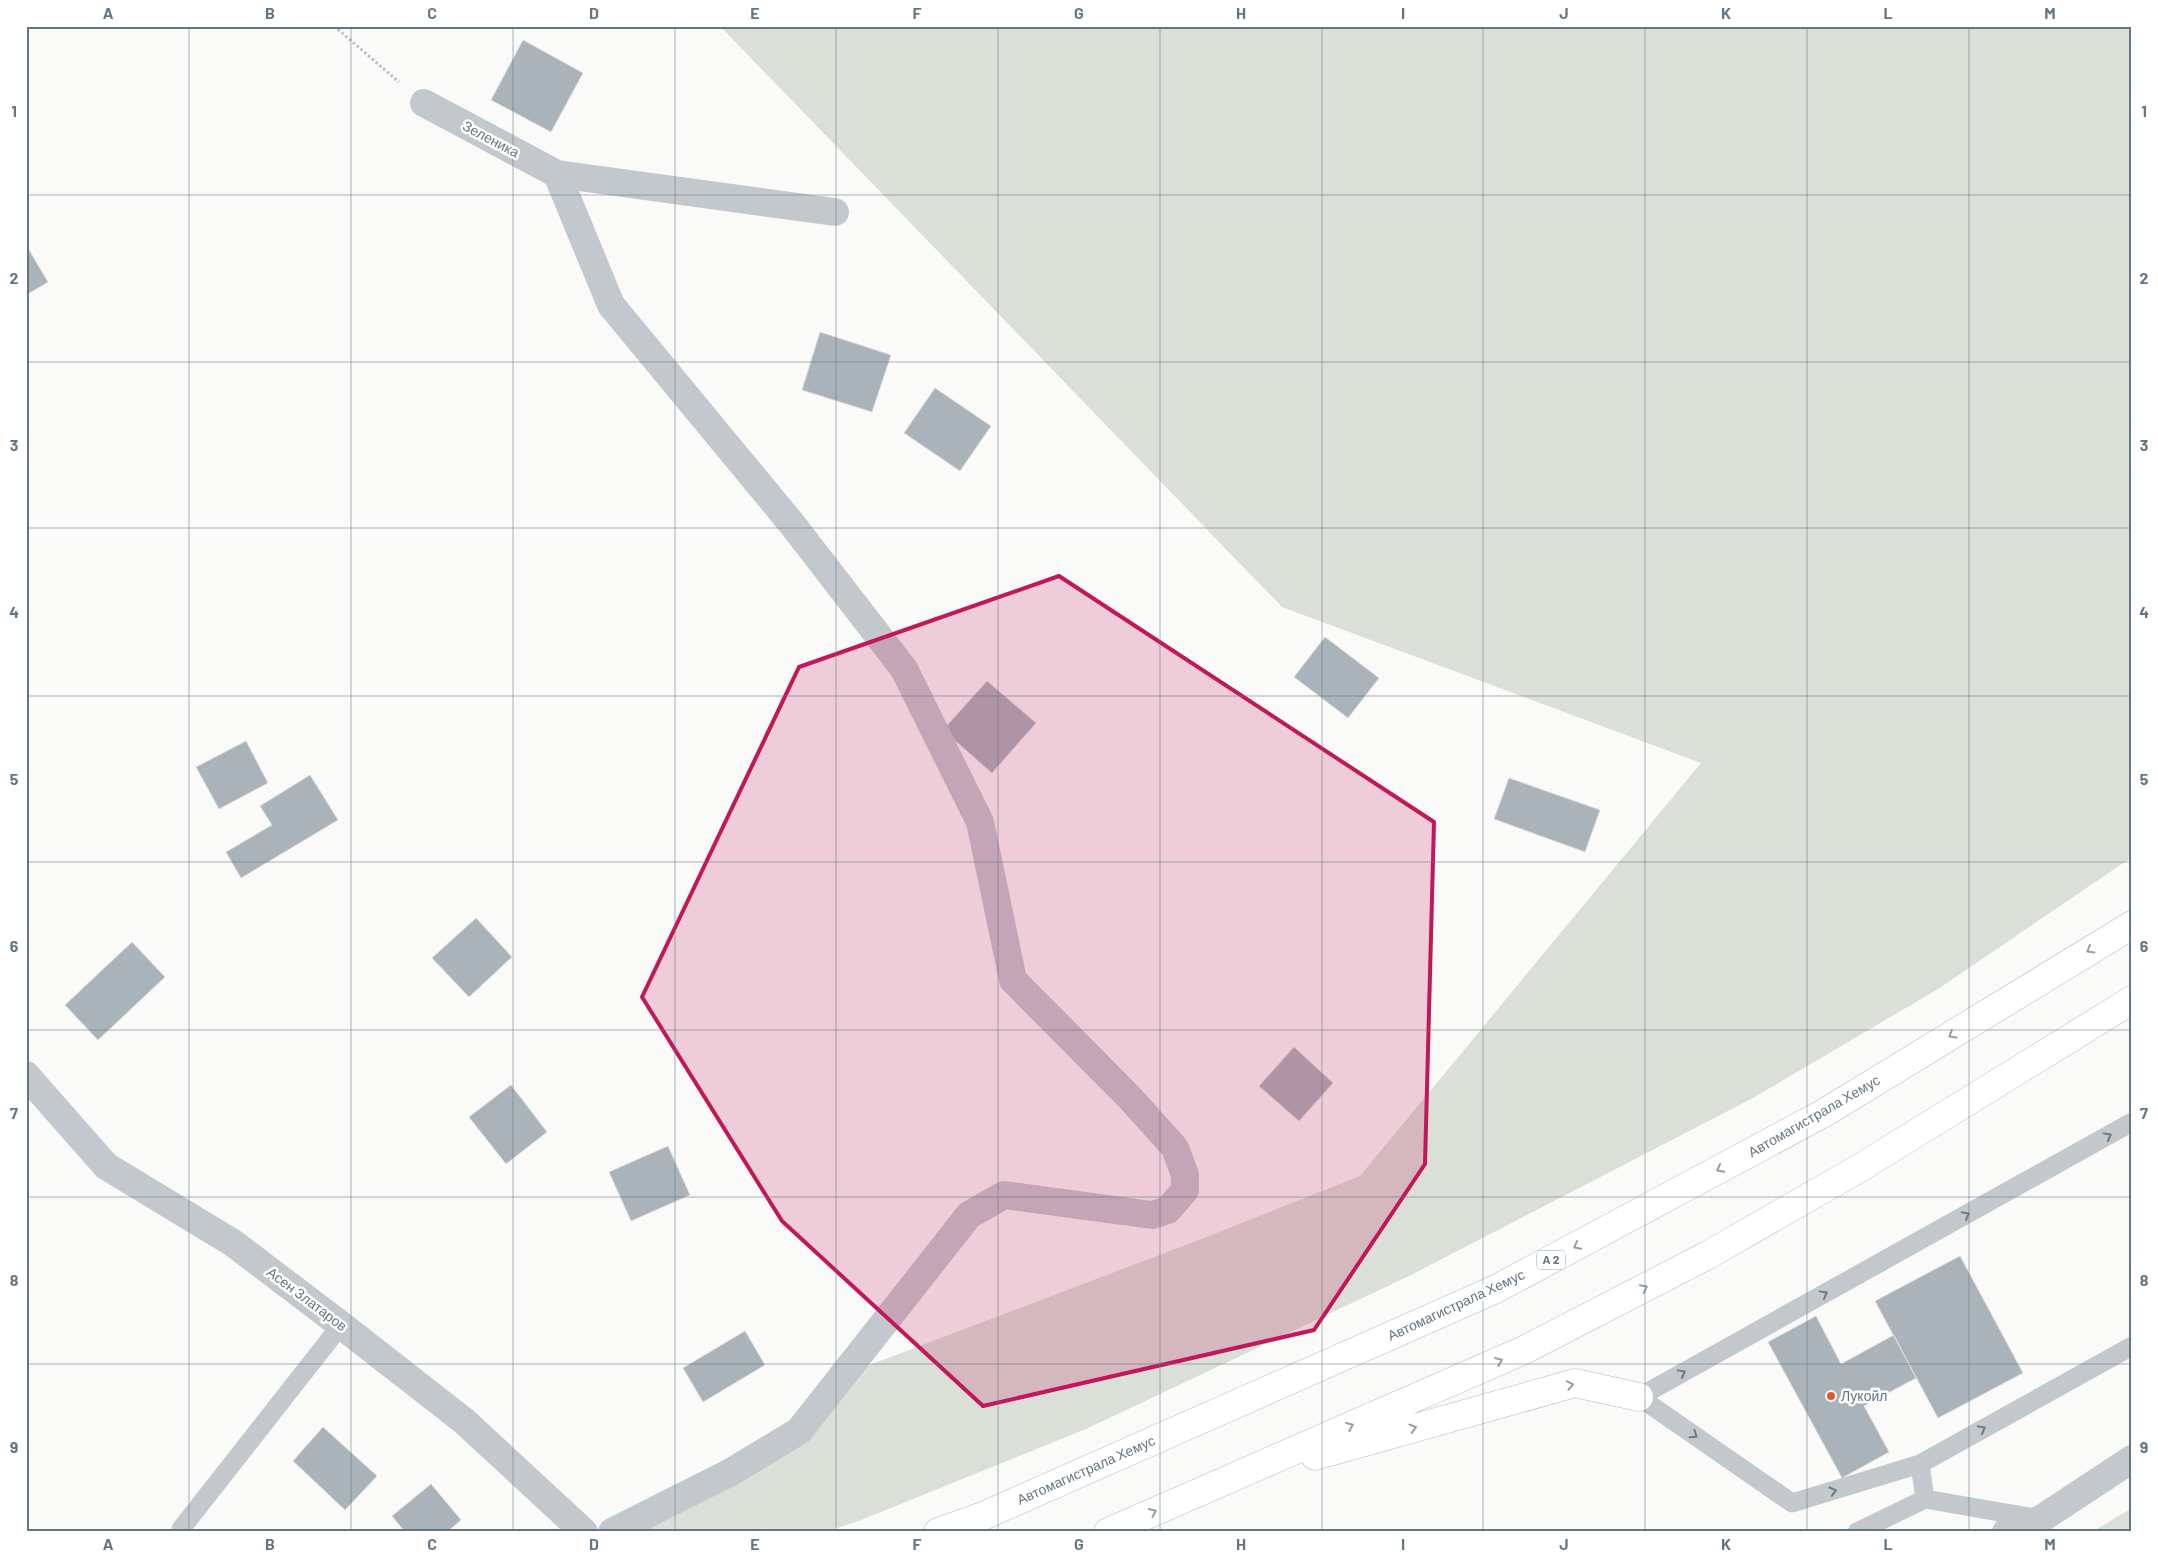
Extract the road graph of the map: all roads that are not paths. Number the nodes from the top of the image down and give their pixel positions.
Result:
1 (424, 104) road end
2 (557, 174) junction
3 (835, 212) dead end
4 (2132, 925) edge
5 (2132, 1000) edge
6 (26, 1075) edge
7 (2132, 1122) edge
8 (341, 1325) junction
9 (2132, 1346) edge
10 (1639, 1397) junction
11 (2132, 1459) edge
12 (1920, 1464) junction
13 (1215, 1484) junction
14 (1925, 1500) junction
15 (2041, 1519) junction
16 (181, 1529) dead end
17 (584, 1532) edge
18 (612, 1532) edge
19 (938, 1532) edge
20 (1108, 1532) edge
21 (1857, 1532) edge
22 (2006, 1532) edge

1 - 2 street, Зеленика
2 - 3 street, Зеленика
2 - 18 street
4 -> 19 highway, Автомагистрала Хемус / A 2
13 -> 5 highway
6 - 8 street, Асен Златаров
10 -> 7 lane
8 - 16 lane
8 - 17 street, Асен Златаров
12 -> 9 lane
10 -> 12 lane
13 -> 10 highway
11 - 15 street
12 - 14 lane
20 -> 13 highway
14 - 15 lane
14 - 21 lane
15 - 22 street

